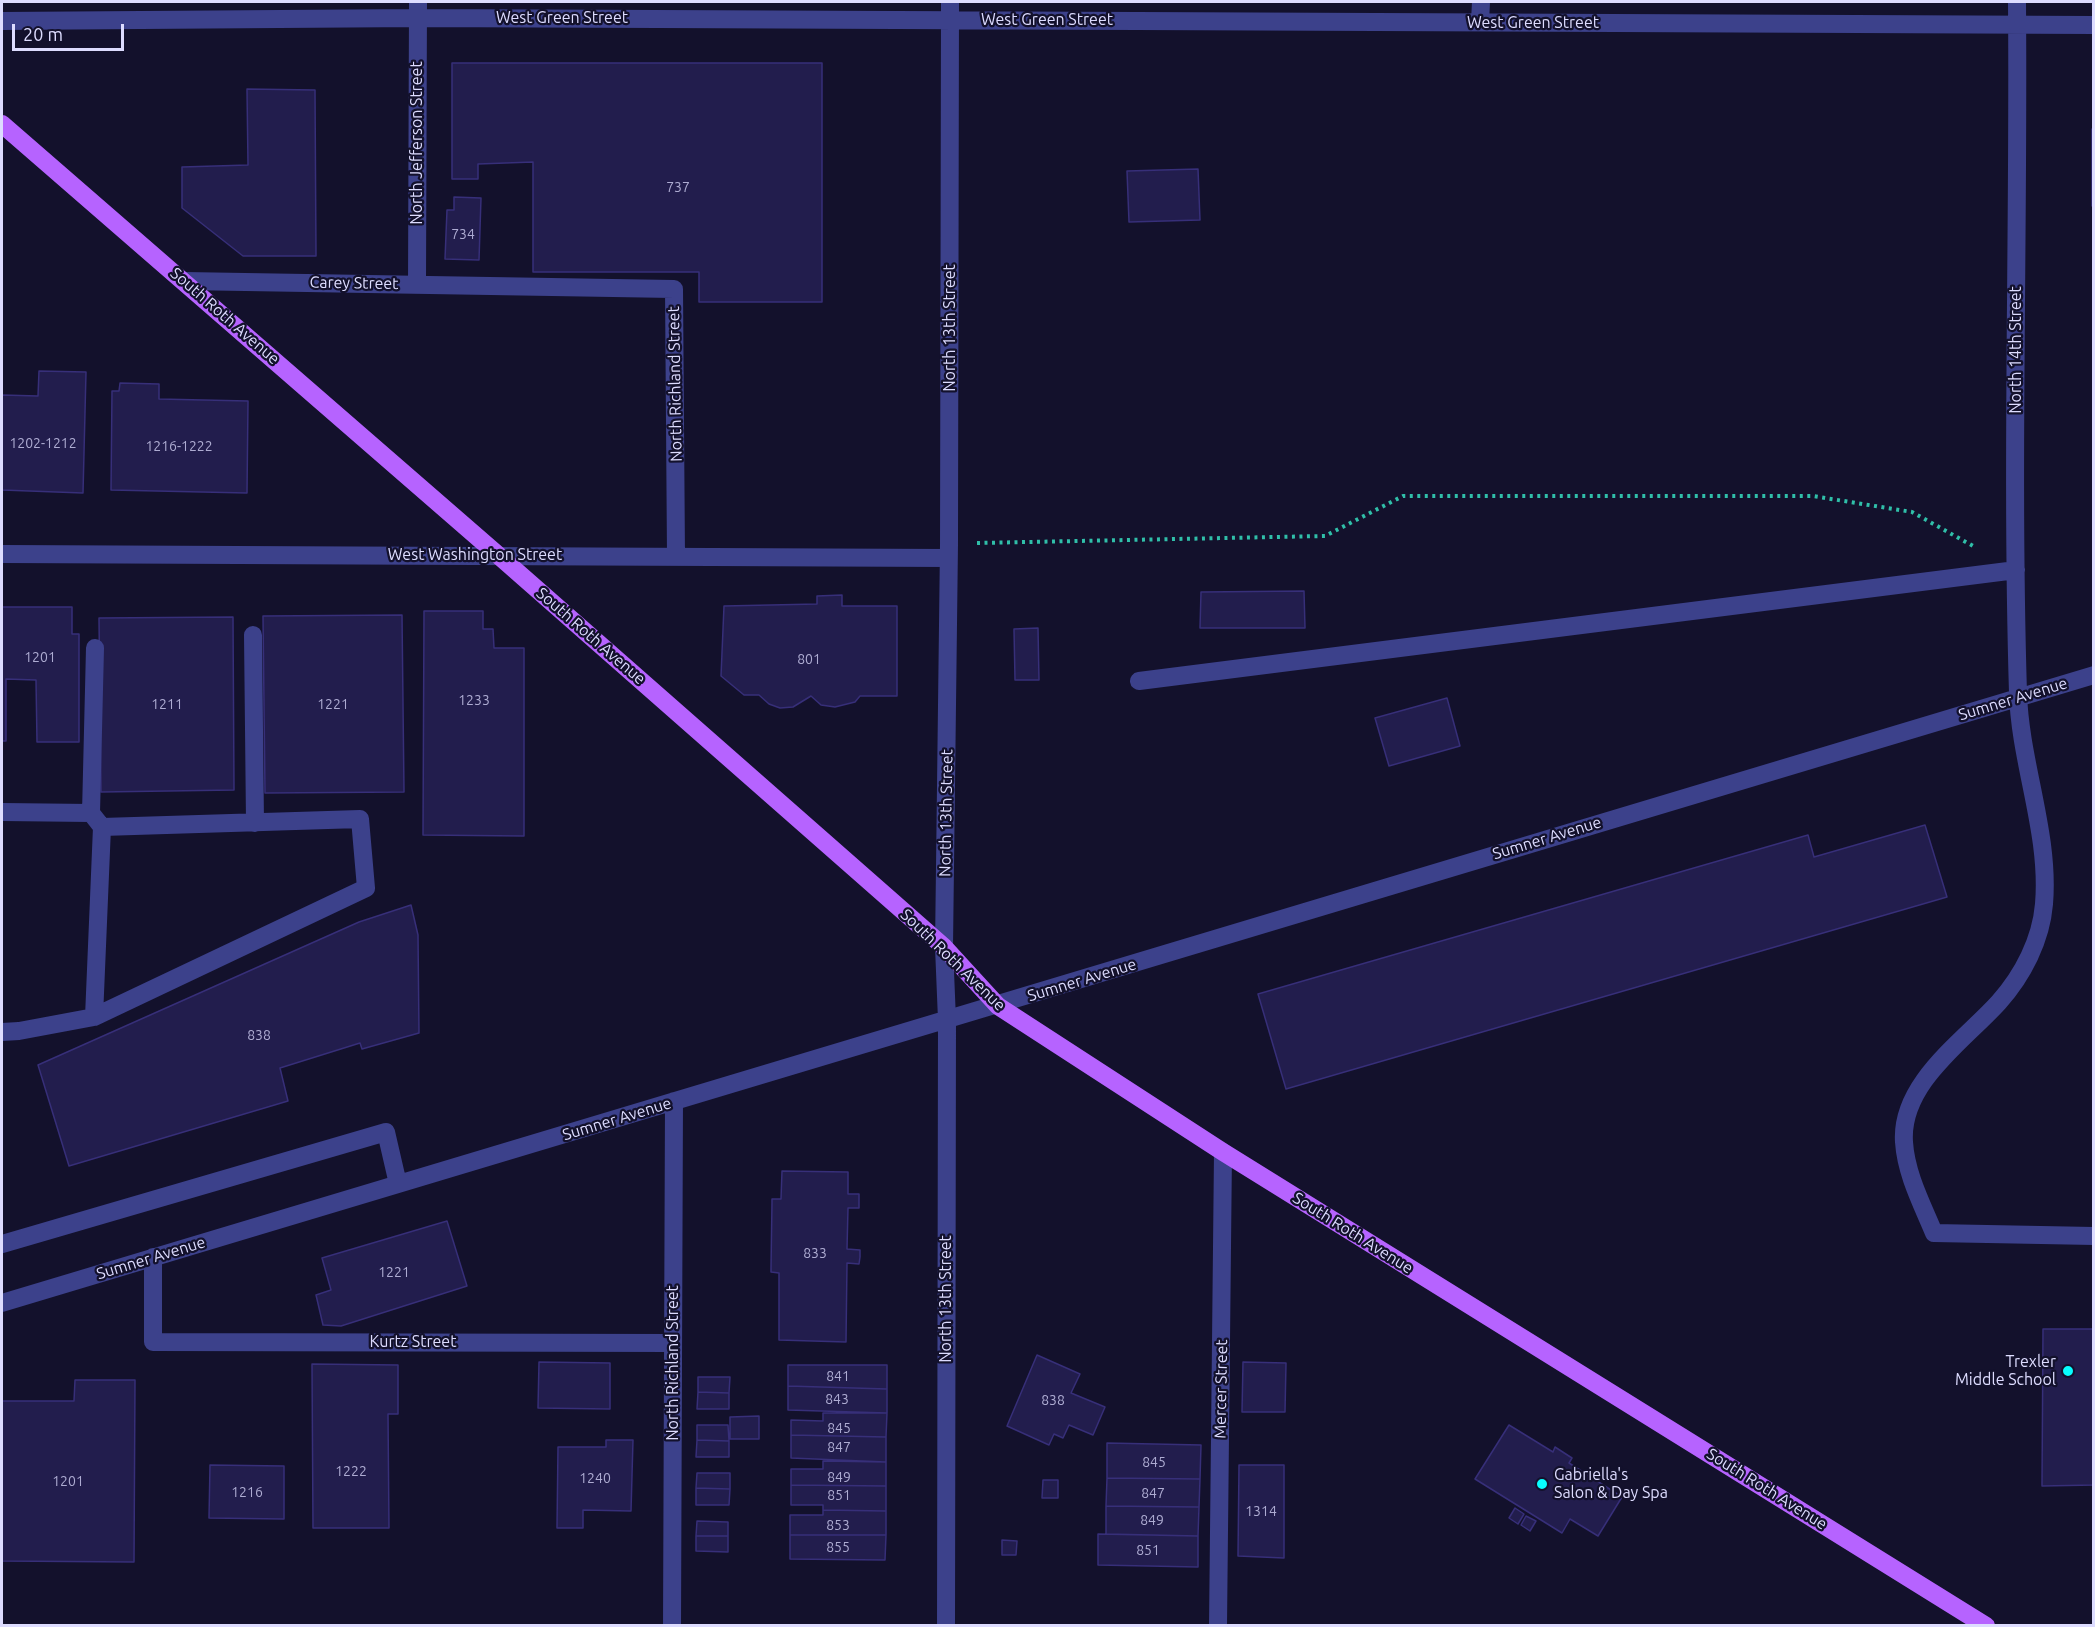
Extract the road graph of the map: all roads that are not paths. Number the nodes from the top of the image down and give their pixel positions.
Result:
1 (950, 2) edge
2 (1481, 2) edge
3 (2017, 2) edge
4 (159, 10) edge
5 (418, 10) edge
6 (950, 20) junction
7 (2, 21) edge
8 (1480, 22) junction
9 (2094, 25) edge
10 (2017, 26) junction
11 (2, 124) edge
12 (184, 281) junction
13 (417, 284) junction
14 (524, 286) joint
15 (949, 551) junction
16 (2, 554) edge
17 (498, 555) junction
18 (676, 557) junction
19 (2016, 570) junction
20 (253, 635) dead end
21 (95, 648) dead end
22 (2094, 675) edge
23 (1139, 681) dead end
24 (2018, 698) junction
25 (2, 812) edge
26 (96, 820) junction
27 (255, 823) junction
28 (944, 947) junction
29 (998, 1006) junction
30 (94, 1017) junction
31 (946, 1020) junction
32 (2, 1032) edge
33 (674, 1101) junction
34 (1223, 1152) junction
35 (398, 1184) junction
36 (2094, 1236) edge
37 (2, 1244) edge
38 (153, 1257) junction
39 (2, 1303) edge
40 (673, 1342) junction
41 (672, 1626) edge
42 (946, 1626) edge
43 (1218, 1626) edge
44 (1986, 1626) edge

1 - 6 street, North 13th Street
2 - 8 street
3 - 10 street, North 14th Street
4 - 5 street, West Green Street
4 - 7 street, West Green Street
5 - 6 street, West Green Street
5 - 13 street, North Jefferson Street
6 - 8 street, West Green Street
6 - 15 street, North 13th Street
8 - 10 street, West Green Street
9 - 10 street, West Green Street
10 - 19 street, North 14th Street
11 - 12 main road, South Roth Avenue
12 - 13 street, Carey Street
12 - 17 main road, South Roth Avenue
13 - 14 street, Carey Street
14 - 18 street, North Richland Street
15 - 18 street, West Washington Street
15 - 28 street, North 13th Street
16 - 17 street, West Washington Street
17 - 18 street, West Washington Street
17 - 28 main road, South Roth Avenue
19 - 23 street
19 - 24 street, North 14th Street
20 - 27 street
21 - 26 street
22 - 24 street, Sumner Avenue
24 - 29 street, Sumner Avenue
24 - 36 street, North 14th Street
25 - 26 street
26 - 27 street
26 - 30 street
27 - 30 street
28 - 29 main road, South Roth Avenue
28 - 31 street, North 13th Street
29 - 31 street, Sumner Avenue
29 - 34 main road, South Roth Avenue
30 - 32 street
31 - 33 street, Sumner Avenue
31 - 42 street, North 13th Street
33 - 35 street, Sumner Avenue
33 - 40 street, North Richland Street
34 - 43 street, Mercer Street
34 - 44 main road, South Roth Avenue
35 - 37 street
35 - 38 street, Sumner Avenue
38 - 39 street, Sumner Avenue
38 - 40 street, Kurtz Street
40 - 41 street, North Richland Street

